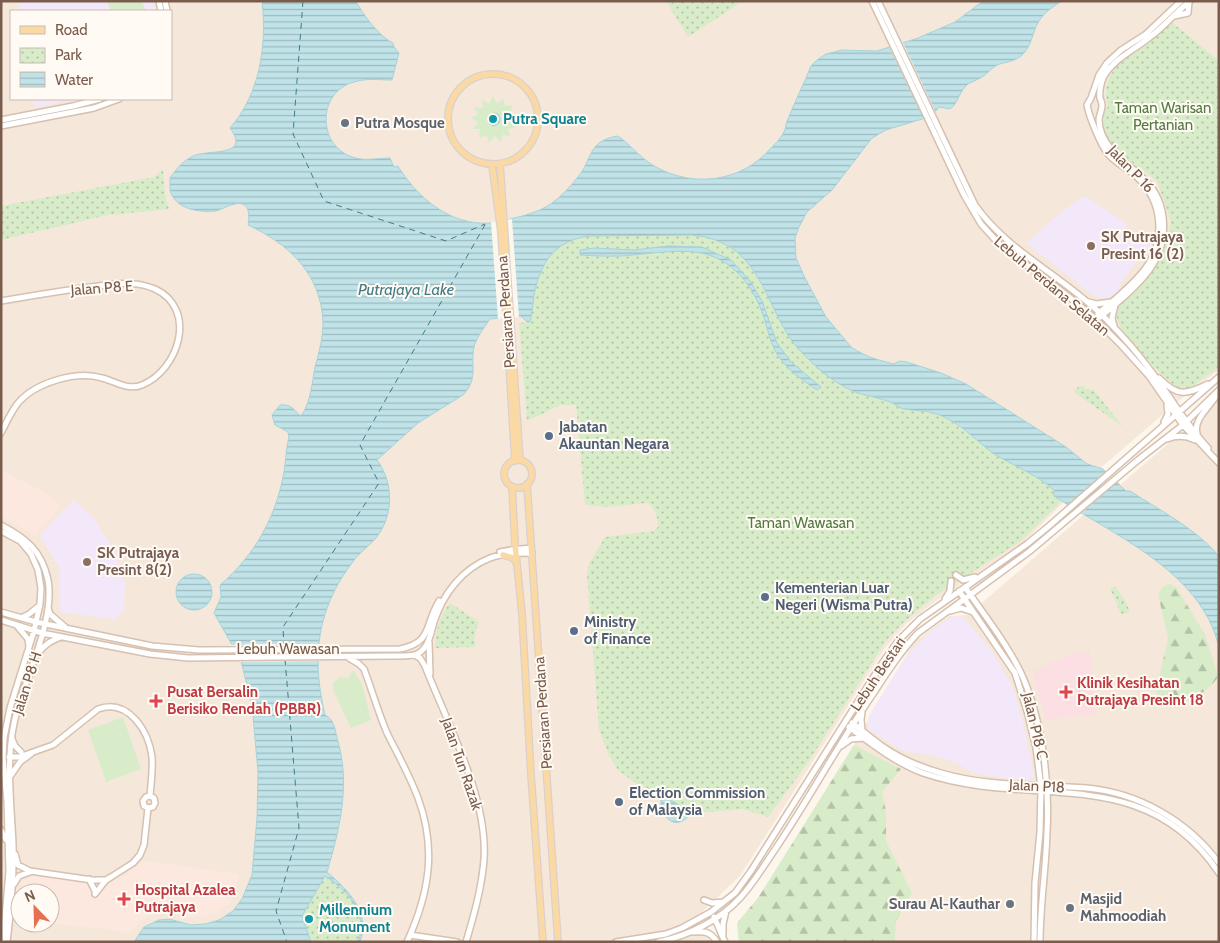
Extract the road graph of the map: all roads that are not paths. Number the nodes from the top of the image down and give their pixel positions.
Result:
1 (872, 1) edge
2 (878, 1) edge
3 (1181, 1) edge
4 (1189, 2) edge
5 (883, 19) junction
6 (1091, 98) junction
7 (97, 100) edge
8 (115, 100) edge
9 (1100, 100) junction
10 (1089, 111) junction
11 (1100, 111) junction
12 (2, 119) edge
13 (1, 126) edge
14 (944, 145) junction
15 (500, 164) junction
16 (492, 165) junction
17 (502, 216) junction
18 (1, 301) edge
19 (1087, 302) junction
20 (1113, 303) junction
21 (1101, 314) junction
22 (1095, 319) junction
23 (1114, 328) junction
24 (1151, 371) junction
25 (1217, 379) edge
26 (1219, 390) edge
27 (1167, 403) junction
28 (1177, 414) junction
29 (1185, 423) junction
30 (1, 433) edge
31 (1147, 439) junction
32 (1198, 439) junction
33 (1159, 443) junction
34 (1219, 458) edge
35 (518, 460) junction
36 (1219, 463) edge
37 (527, 484) junction
38 (512, 487) junction
39 (1, 525) edge
40 (1, 531) edge
41 (516, 551) junction
42 (532, 551) junction
43 (503, 555) junction
44 (517, 564) junction
45 (985, 574) junction
46 (956, 575) dead end
47 (951, 580) dead end
48 (983, 585) junction
49 (965, 587) junction
50 (447, 591) junction
51 (959, 591) junction
52 (970, 594) junction
53 (964, 598) junction
54 (942, 603) junction
55 (40, 604) junction
56 (978, 606) junction
57 (48, 607) junction
58 (1, 612) edge
59 (944, 612) junction
60 (974, 612) junction
61 (21, 618) junction
62 (1, 620) edge
63 (36, 622) junction
64 (44, 624) junction
65 (17, 625) junction
66 (67, 628) junction
67 (34, 631) junction
68 (42, 633) junction
69 (62, 637) junction
70 (428, 639) junction
71 (29, 649) junction
72 (400, 649) junction
73 (37, 654) junction
74 (413, 655) junction
75 (345, 657) junction
76 (430, 681) junction
77 (862, 710) junction
78 (846, 722) junction
79 (852, 726) junction
80 (862, 731) junction
81 (11, 736) junction
82 (864, 738) junction
83 (3, 740) edge
84 (839, 748) junction
85 (32, 752) junction
86 (23, 753) junction
87 (3, 755) junction
88 (10, 755) junction
89 (10, 777) junction
90 (1044, 789) junction
91 (1, 830) edge
92 (10, 845) junction
93 (1219, 862) edge
94 (30, 872) junction
95 (1219, 872) edge
96 (89, 879) junction
97 (106, 880) junction
98 (13, 883) edge
99 (14, 883) edge
100 (704, 900) dead end
101 (725, 901) junction
102 (726, 910) junction
103 (711, 912) junction
104 (10, 915) edge
105 (705, 916) junction
106 (715, 919) junction
107 (708, 922) junction
108 (688, 932) junction
109 (410, 935) junction
110 (724, 939) edge
111 (2, 942) edge
112 (7, 942) edge
113 (409, 942) edge
114 (457, 942) edge
115 (466, 942) edge
116 (543, 942) edge
117 (558, 942) edge
118 (616, 942) edge
119 (658, 942) edge
120 (717, 942) edge
121 (1034, 942) edge
122 (1040, 942) edge

1 - 5 street, Lebuh Perdana Selatan
2 - 5 street, Lebuh Perdana Selatan
3 - 6 street, Jalan P 16
4 - 9 street, Jalan P 16
5 - 14 street, Lebuh Perdana Selatan
6 - 9 street
6 - 10 street, Jalan P 16
7 - 12 street
8 - 13 street
9 - 11 street, Jalan P 16
10 - 11 street
10 - 20 street, Jalan P 16
11 - 20 street, Jalan P 16
14 - 19 street, Lebuh Perdana Selatan
14 - 22 street, Lebuh Perdana Selatan
15 - 16 main road
15 - 16 main road
15 - 17 main road, Persiaran Perdana
16 - 17 main road, Persiaran Perdana
17 - 35 main road, Persiaran Perdana
18 - 30 street, Jalan P8 E
19 - 20 street
19 - 21 street, Lebuh Perdana Selatan
20 - 21 street, Jalan P 16
20 - 23 street
21 - 22 street, Jalan P 16
21 - 23 street, Lebuh Perdana Selatan
22 - 27 street, Lebuh Perdana Selatan
23 - 24 street, Lebuh Perdana Selatan
24 - 25 street
24 - 28 street, Lebuh Perdana Selatan
25 - 28 street, Lebuh Bestari
26 - 29 street, Lebuh Bestari
26 - 32 street
27 - 28 street, Lebuh Perdana Selatan
27 - 31 street
28 - 29 street, Lebuh Perdana Selatan
28 - 31 street, Lebuh Bestari
29 - 32 street, Lebuh Perdana Selatan
29 - 33 street, Lebuh Bestari
31 - 45 street, Lebuh Bestari
32 - 33 street
32 - 34 street
32 - 36 street
33 - 48 street, Lebuh Bestari
35 - 37 main road
35 - 38 main road
37 - 38 main road
37 - 42 main road, Persiaran Perdana
38 - 41 main road, Persiaran Perdana
39 - 57 street, Jalan P8 H
40 - 55 street, Jalan P8 H
41 - 42 street, Lebuh Wawasan
41 - 43 street, Lebuh Wawasan
41 - 44 main road, Persiaran Perdana
41 - 50 street, Lebuh Wawasan
42 - 117 main road, Persiaran Perdana
43 - 44 main road
43 - 50 street, Lebuh Wawasan
44 - 116 main road, Persiaran Perdana
45 - 46 street
45 - 49 street, Lebuh Bestari
47 - 54 street
48 - 52 street, Lebuh Bestari
48 - 56 street
49 - 51 street, Lebuh Bestari
49 - 52 street, Jalan P18 C
50 - 70 street, Lebuh Wawasan
50 - 72 street, Lebuh Wawasan
51 - 53 street, Jalan P18 C
51 - 54 street, Lebuh Bestari
52 - 53 street, Lebuh Bestari
52 - 56 street, Jalan P18 C
53 - 59 street, Lebuh Bestari
53 - 60 street, Jalan P18 C
54 - 78 street, Lebuh Bestari
55 - 61 street
55 - 63 street, Jalan P8 H
56 - 90 street, Jalan P18 C
57 - 64 street, Jalan P8 H
57 - 66 street
58 - 61 street, Lebuh Wawasan
59 - 60 street
59 - 77 street, Lebuh Bestari
60 - 90 street, Jalan P18 C
61 - 63 street, Lebuh Wawasan
62 - 65 street, Lebuh Wawasan
63 - 64 street, Lebuh Wawasan
63 - 67 street, Jalan P8 H
64 - 66 street, Lebuh Wawasan
64 - 68 street, Jalan P8 H
65 - 67 street, Lebuh Wawasan
65 - 71 street
66 - 72 street, Lebuh Wawasan
67 - 68 street, Lebuh Wawasan
67 - 71 street, Jalan P8 H
68 - 69 street, Lebuh Wawasan
68 - 73 street, Jalan P8 H
69 - 73 street
69 - 75 street, Lebuh Wawasan
70 - 74 street, Lebuh Wawasan
70 - 76 street
71 - 83 street, Jalan P8 H
72 - 74 street
73 - 81 street, Jalan P8 H
74 - 75 street, Lebuh Wawasan
74 - 76 street, Jalan Tun Razak
75 - 109 street
76 - 115 street, Jalan Tun Razak
77 - 79 street, Lebuh Bestari
77 - 80 street
78 - 79 street, Jalan P18
78 - 101 street, Lebuh Bestari
79 - 80 street, Jalan P18
79 - 82 street, Jalan P18
79 - 84 street, Lebuh Bestari
80 - 90 street, Jalan P18
81 - 86 street
81 - 88 street, Jalan P8 H
82 - 84 street
82 - 90 street, Jalan P18
83 - 87 street, Jalan P8 H
84 - 102 street, Lebuh Bestari
85 - 86 street
85 - 89 street
85 - 97 street
86 - 88 street
87 - 88 street
87 - 92 street, Jalan P8 H
88 - 89 street, Jalan P8 H
89 - 92 street, Jalan P8 H
90 - 93 street, Jalan P18
90 - 95 street, Jalan P18
90 - 121 street, Jalan P18 C
90 - 122 street, Jalan P18 C
91 - 92 street
92 - 94 street
92 - 98 street, Jalan P8 H
92 - 111 street, Jalan P8 H
94 - 96 street
94 - 99 street
96 - 97 street
96 - 97 street
100 - 101 street
101 - 103 street, Lebuh Bestari
102 - 106 street, Lebuh Bestari
102 - 110 street
103 - 105 street, Lebuh Bestari
103 - 106 street
104 - 112 street, Jalan P8 H
105 - 107 street
105 - 118 street, Lebuh Bestari
106 - 107 street, Lebuh Bestari
106 - 110 street
107 - 108 street, Lebuh Bestari
107 - 120 street
108 - 119 street, Lebuh Bestari
108 - 120 street
109 - 113 street
109 - 114 street

